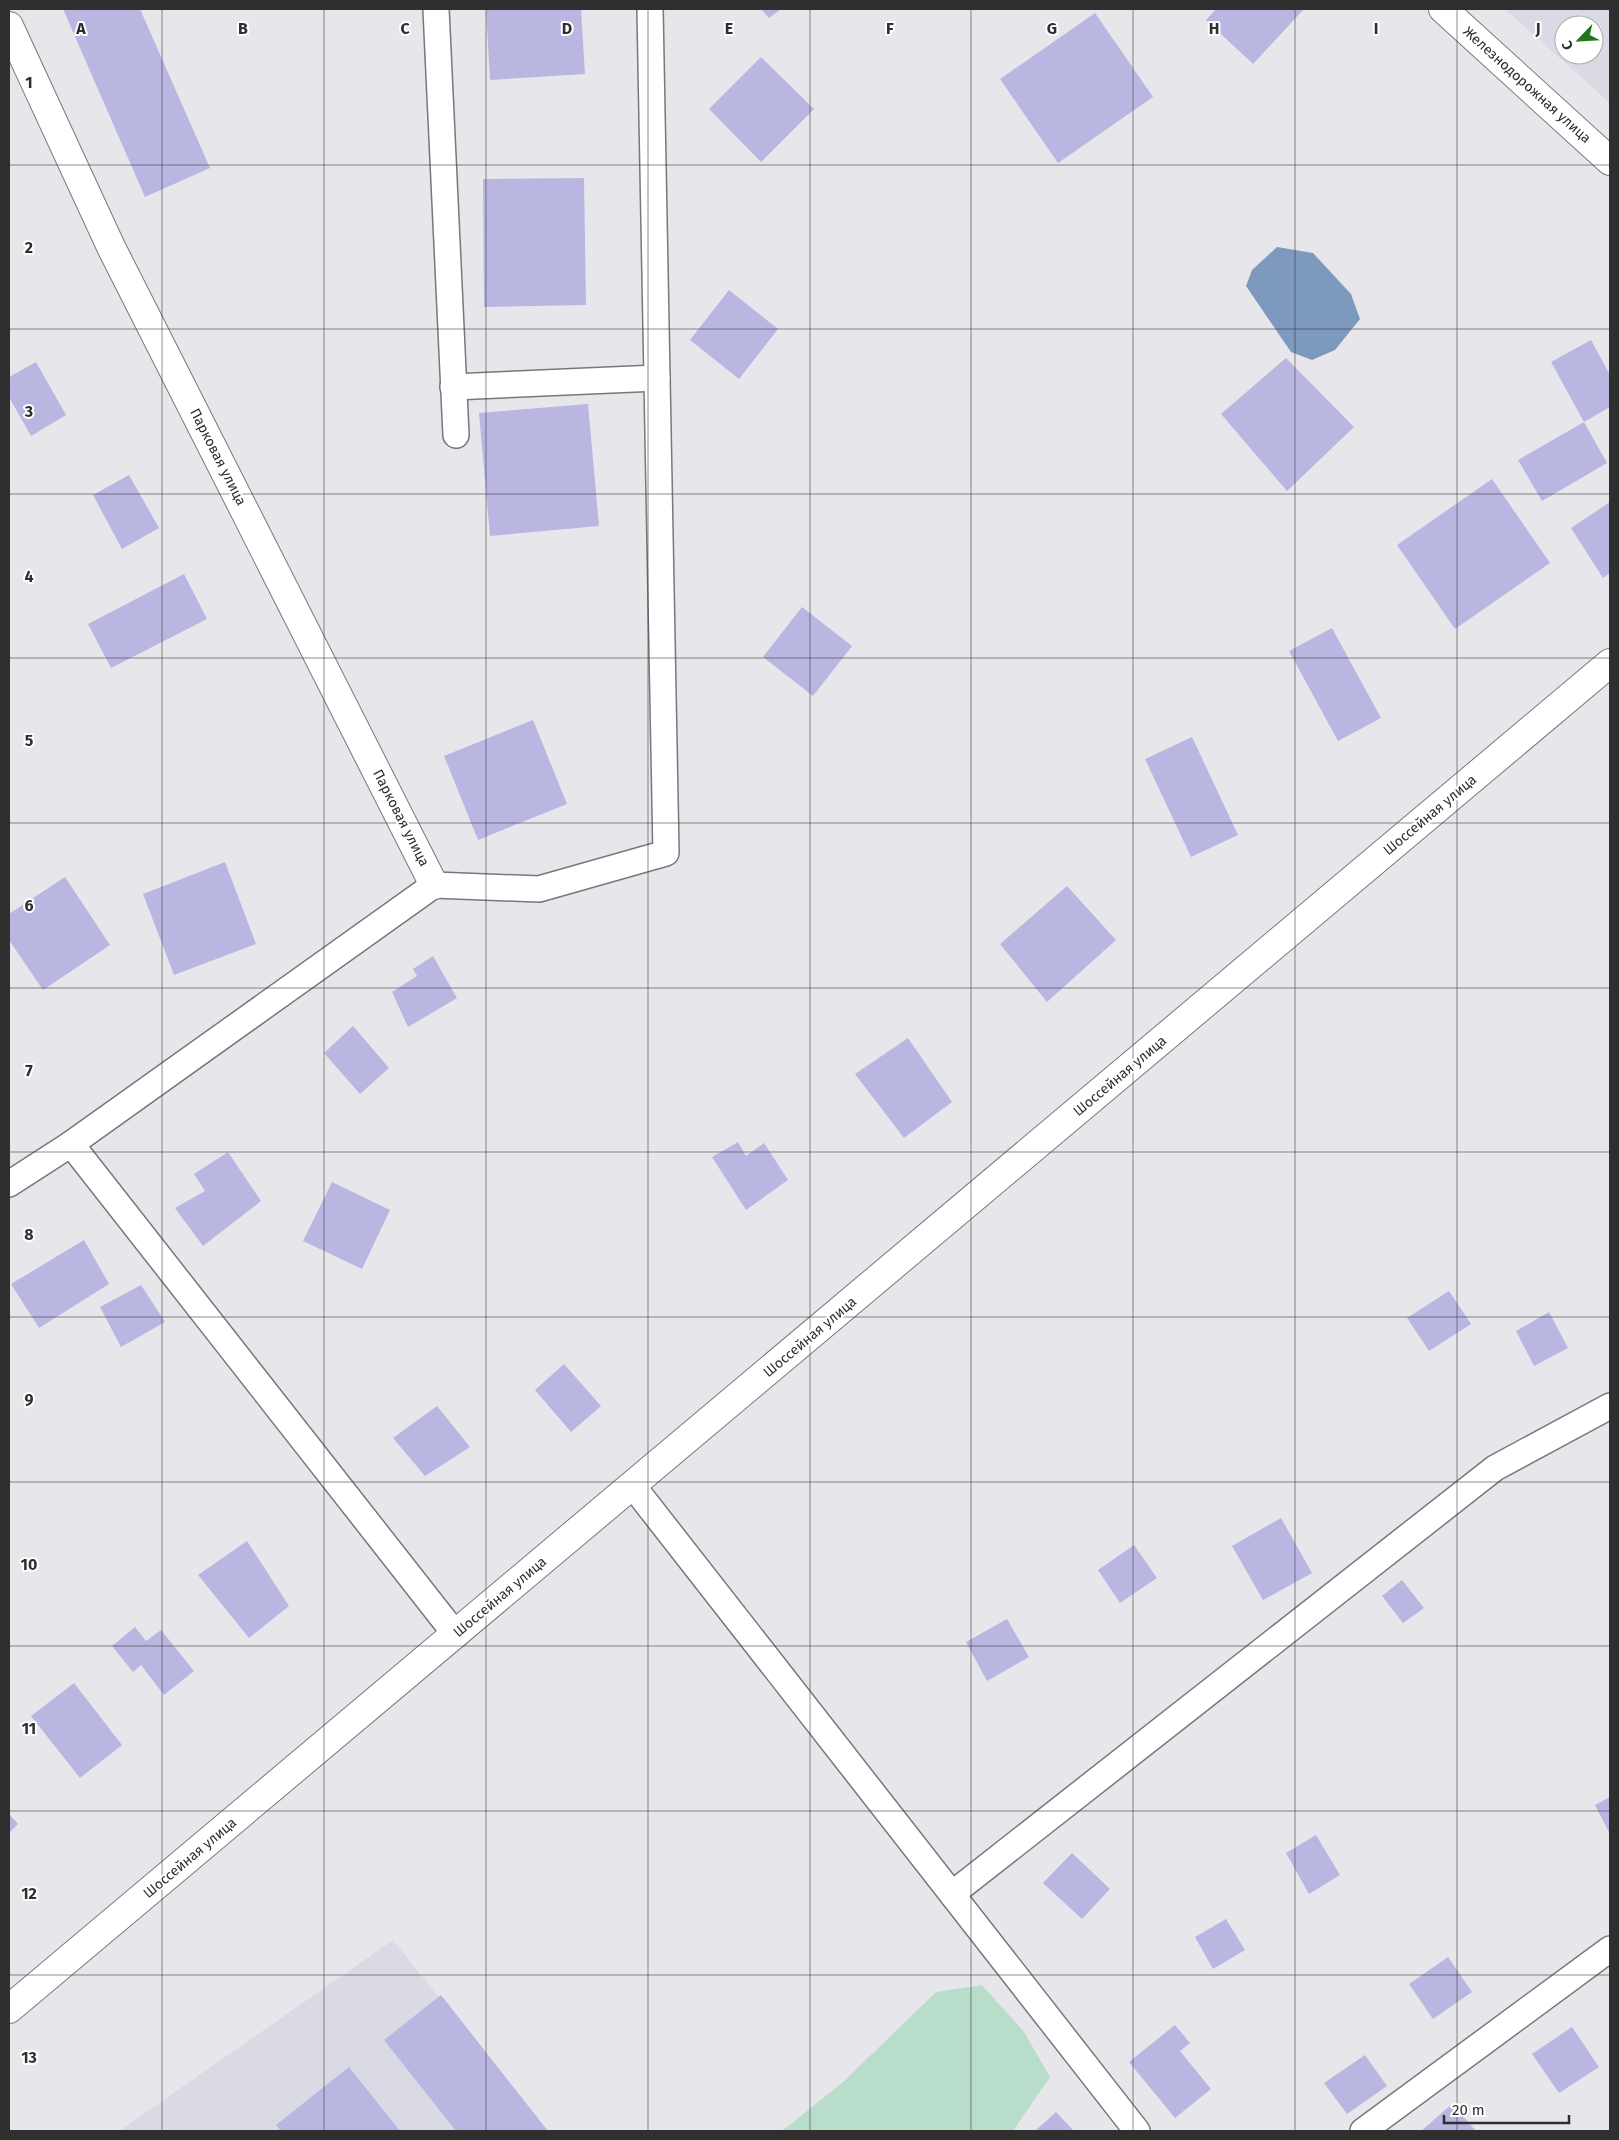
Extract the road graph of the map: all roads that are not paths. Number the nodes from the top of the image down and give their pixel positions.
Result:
1 (436, 9) edge
2 (650, 9) edge
3 (1443, 9) edge
4 (9, 26) edge
5 (1610, 161) edge
6 (657, 378) junction
7 (454, 387) junction
8 (456, 435) dead end
9 (1610, 663) edge
10 (434, 884) junction
11 (71, 1144) junction
12 (9, 1184) edge
13 (1610, 1406) edge
14 (632, 1486) junction
15 (456, 1634) junction
16 (952, 1894) junction
17 (1610, 1949) edge
18 (9, 2009) edge
19 (1137, 2131) edge
20 (1363, 2131) edge

1 - 7 lane
2 - 6 lane
3 - 5 street, Железнодорожная улица
4 - 10 street, Парковая улица
6 - 7 lane
6 - 10 lane
7 - 8 lane
9 - 14 street, Шоссейная улица
10 - 11 lane
11 - 12 lane
11 - 15 lane
13 - 16 lane
14 - 15 street, Шоссейная улица
14 - 16 lane
15 - 18 street, Шоссейная улица
16 - 19 lane
17 - 20 lane

